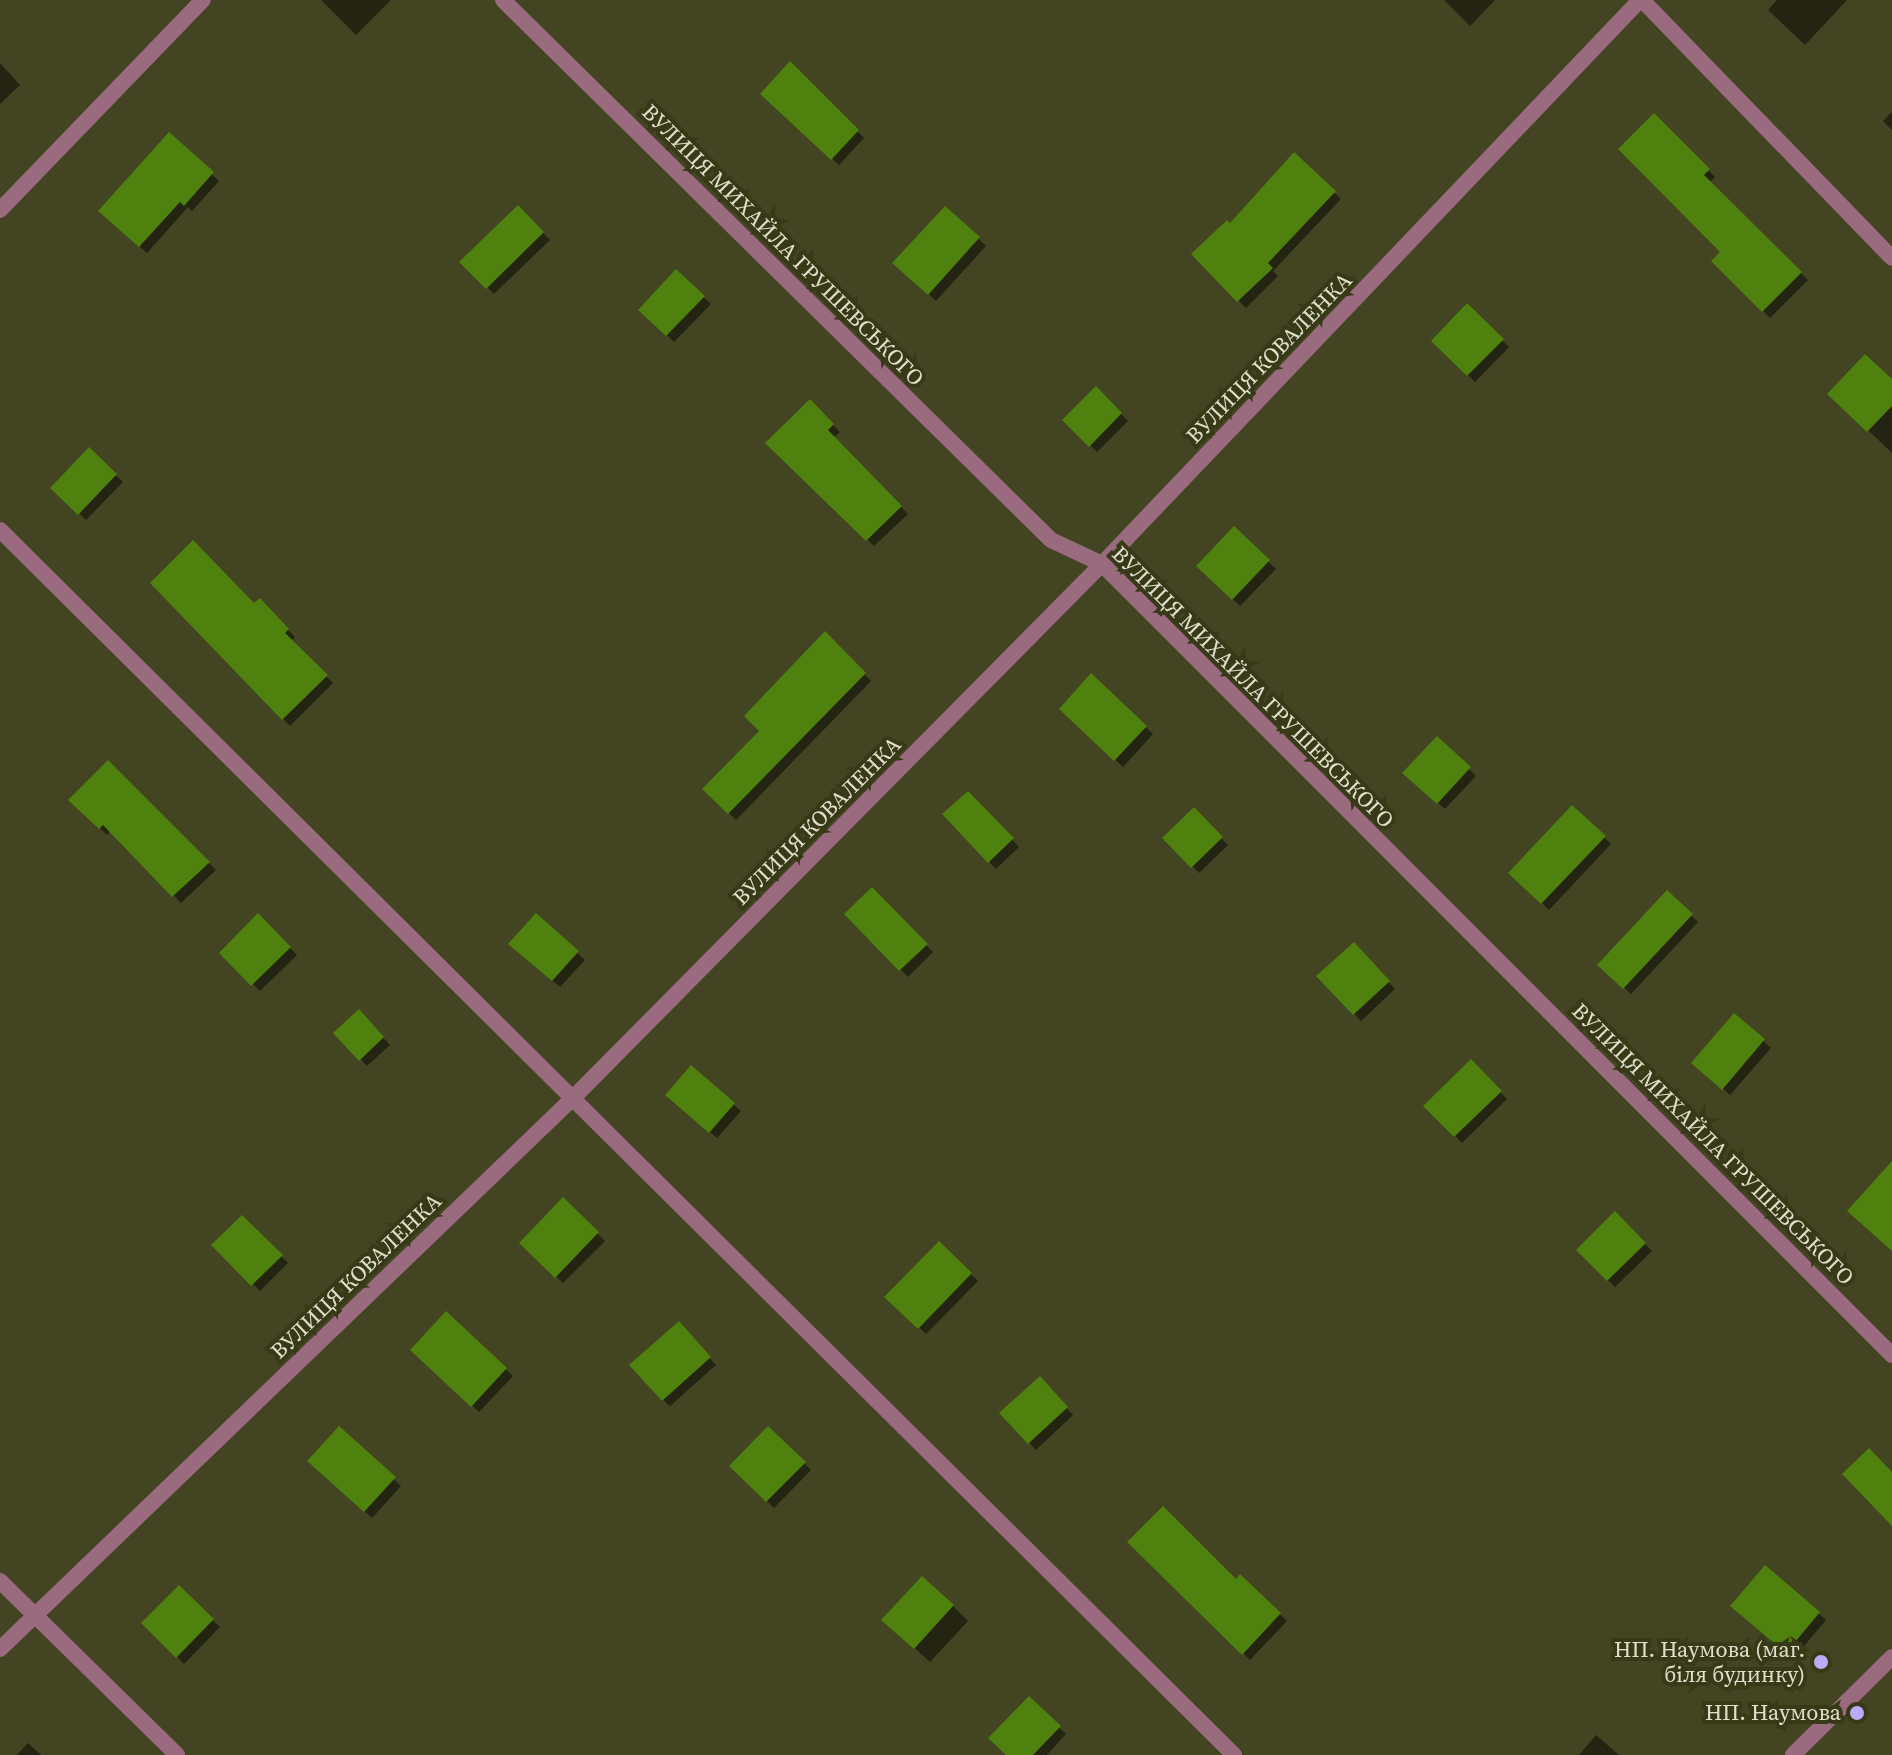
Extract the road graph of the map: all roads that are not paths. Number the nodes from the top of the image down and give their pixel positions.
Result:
1 (203, 0) edge
2 (503, 0) edge
3 (1641, 0) edge
4 (0, 210) edge
5 (1892, 258) edge
6 (0, 530) edge
7 (1102, 564) junction
8 (574, 1097) junction
9 (1892, 1355) edge
10 (0, 1581) edge
11 (34, 1614) junction
12 (0, 1649) edge
13 (1892, 1657) edge
14 (177, 1755) edge
15 (1234, 1755) edge
16 (1793, 1755) edge

1 - 4 street
2 - 7 street, ВУЛИЦЯ МИХАЙЛА ГРУШЕВСЬКОГО
3 - 5 street
3 - 7 street, ВУЛИЦЯ КОВАЛЕНКА
6 - 8 street
7 - 8 street, ВУЛИЦЯ КОВАЛЕНКА
7 - 9 street, ВУЛИЦЯ МИХАЙЛА ГРУШЕВСЬКОГО
8 - 11 street, ВУЛИЦЯ КОВАЛЕНКА
8 - 15 street
10 - 11 street
11 - 12 street, ВУЛИЦЯ КОВАЛЕНКА
11 - 14 street
13 - 16 street

